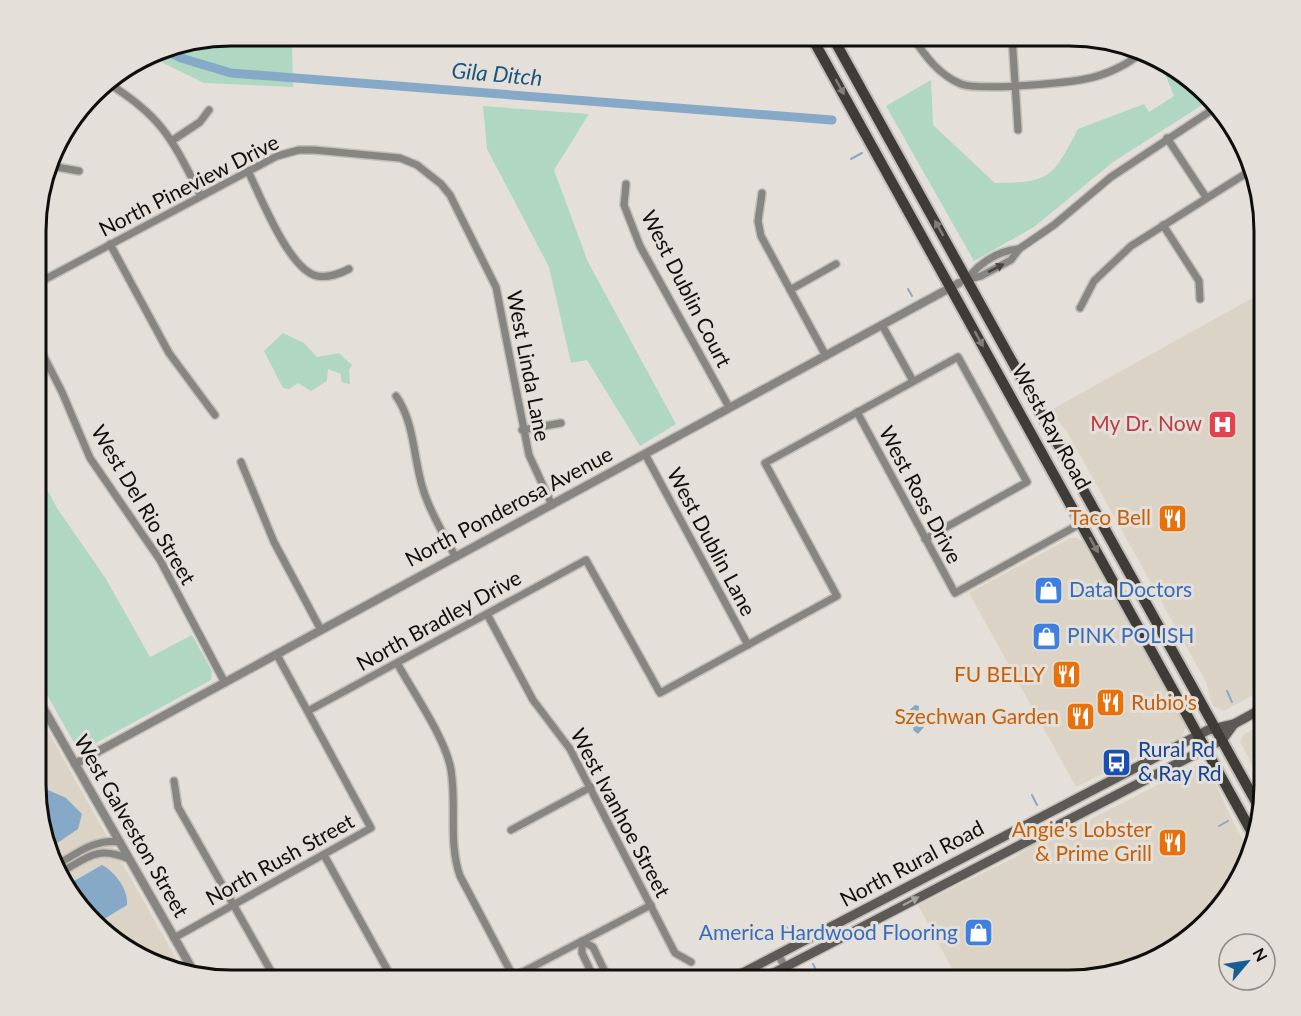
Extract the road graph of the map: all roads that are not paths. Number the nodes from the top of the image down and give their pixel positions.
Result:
1 (817, 47) edge
2 (838, 47) edge
3 (919, 47) edge
4 (1013, 47) edge
5 (1135, 59) edge
6 (1017, 85) junction
7 (115, 88) edge
8 (209, 110) dead end
9 (1209, 112) edge
10 (1018, 130) dead end
11 (1167, 138) junction
12 (172, 140) junction
13 (58, 167) edge
14 (79, 171) dead end
15 (248, 171) junction
16 (430, 174) joint
17 (1245, 174) edge
18 (626, 184) dead end
19 (762, 193) dead end
20 (201, 196) junction
21 (1206, 197) junction
22 (1163, 225) junction
23 (110, 244) junction
24 (836, 264) dead end
25 (349, 269) dead end
26 (46, 279) edge
27 (959, 283) junction
28 (790, 290) junction
29 (1200, 298) dead end
30 (1080, 308) dead end
31 (882, 325) junction
32 (826, 356) junction
33 (46, 361) edge
34 (914, 381) junction
35 (396, 396) dead end
36 (729, 407) junction
37 (857, 412) junction
38 (215, 415) dead end
39 (561, 423) dead end
40 (522, 430) junction
41 (645, 454) junction
42 (241, 462) dead end
43 (552, 505) junction
44 (1098, 514) junction
45 (1082, 523) junction
46 (925, 539) junction
47 (455, 556) junction
48 (487, 614) junction
49 (321, 630) junction
50 (748, 645) junction
51 (277, 655) junction
52 (397, 663) junction
53 (225, 683) junction
54 (308, 711) junction
55 (1254, 712) edge
56 (47, 714) edge
57 (1234, 724) junction
58 (1208, 730) junction
59 (1215, 743) junction
60 (75, 764) junction
61 (174, 781) dead end
62 (591, 788) junction
63 (1254, 799) edge
64 (1250, 826) edge
65 (511, 830) dead end
66 (120, 842) junction
67 (324, 855) junction
68 (129, 859) junction
69 (63, 861) edge
70 (67, 869) edge
71 (233, 905) junction
72 (651, 905) junction
73 (174, 938) junction
74 (582, 941) junction
75 (778, 954) junction
76 (691, 962) dead end
77 (190, 965) edge
78 (785, 967) junction
79 (270, 969) edge
80 (387, 969) edge
81 (509, 969) edge
82 (532, 969) edge
83 (590, 969) edge
84 (604, 969) edge
85 (750, 969) edge
86 (781, 969) edge

1 -> 27 main road, West Ray Road
27 -> 2 main road, West Ray Road
3 - 6 street
4 - 6 street
5 - 6 street
6 - 10 street
7 - 12 street
8 - 12 street
9 - 11 street
11 - 21 street
11 - 27 street
12 - 20 street
13 - 14 street
15 - 16 street, North Pineview Drive
15 - 20 street, North Pineview Drive
15 - 25 street
16 - 40 street, West Linda Lane
17 - 21 street
18 - 36 street, West Dublin Court
19 - 28 street
20 - 23 street, North Pineview Drive
21 - 22 street
22 - 29 street
22 - 30 street
23 - 26 street, North Pineview Drive
23 - 38 street
24 - 28 street
27 - 31 street, North Ponderosa Avenue
27 - 44 main road, West Ray Road
27 -> 45 main road, West Ray Road
28 - 32 street
31 - 32 street, North Ponderosa Avenue
31 - 34 street
32 - 36 street, North Ponderosa Avenue
33 - 53 street, West Del Rio Street
34 - 37 street
34 - 46 street
35 - 47 street
36 - 41 street, North Ponderosa Avenue
37 - 46 street, West Ross Drive
37 - 50 street
39 - 40 street
40 - 43 street, West Linda Lane
41 - 43 street, North Ponderosa Avenue
41 - 50 street, West Dublin Lane
42 - 49 street
43 - 47 street, North Ponderosa Avenue
44 - 45 street
44 - 58 main road, West Ray Road
45 - 46 street, West Ross Drive
45 -> 58 main road, West Ray Road
47 - 49 street, North Ponderosa Avenue
48 - 50 street, North Bradley Drive
48 - 52 street, North Bradley Drive
48 - 62 street, West Ivanhoe Street
49 - 51 street, North Ponderosa Avenue
51 - 53 street, North Ponderosa Avenue
51 - 54 street
52 - 54 street, North Bradley Drive
52 - 81 street
53 - 60 street, North Ponderosa Avenue
54 - 67 street, North Rush Street
55 - 57 main road
56 - 60 street, West Galveston Street
57 - 58 main road
57 - 59 main road
58 - 59 main road, West Ray Road
58 - 59 main road, West Ray Road
58 - 75 main road, North Rural Road
59 - 63 main road, West Ray Road
59 - 64 main road, West Ray Road
78 -> 59 main road, North Rural Road
60 - 66 street, West Galveston Street
61 - 71 street
62 - 65 street
62 - 72 street, West Ivanhoe Street
66 - 68 street, West Galveston Street
66 - 69 street
67 - 71 street, North Rush Street
67 - 80 street
68 - 70 street
68 - 73 street, West Galveston Street
71 - 73 street, North Rush Street
71 - 79 street
72 - 74 street
72 - 76 street, West Ivanhoe Street
73 - 77 street, West Galveston Street
74 - 82 street
74 - 83 street
74 - 84 street
75 - 78 street
75 - 85 main road, North Rural Road
78 - 86 main road, North Rural Road

